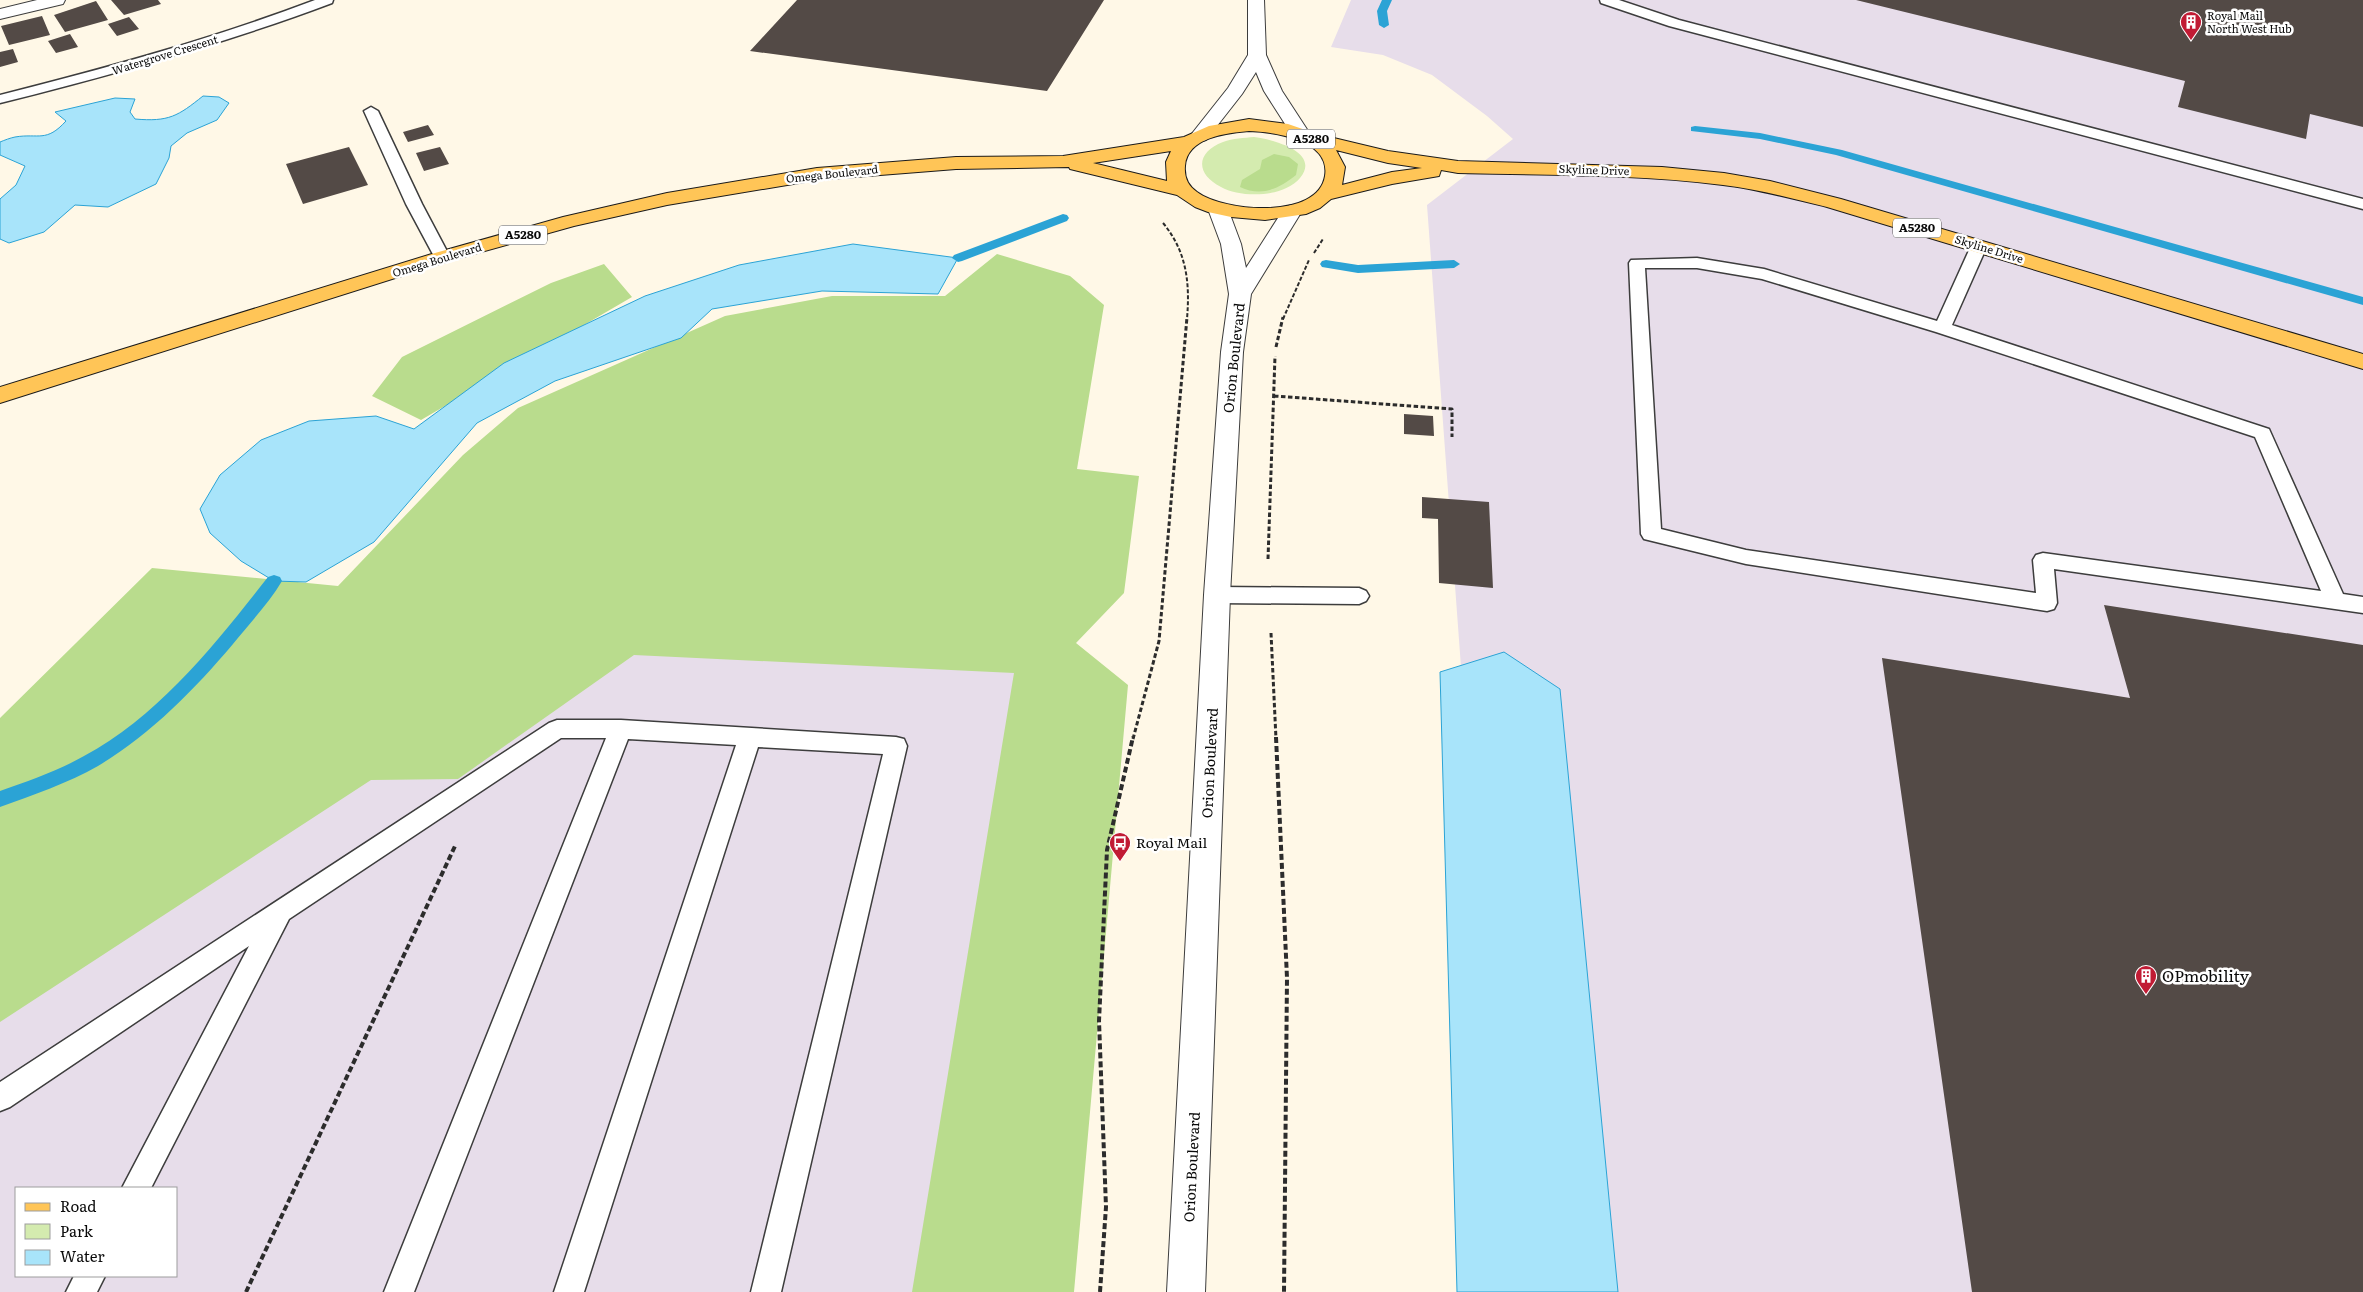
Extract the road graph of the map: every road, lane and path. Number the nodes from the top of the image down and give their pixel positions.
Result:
1 (57, 0) edge
2 (327, 0) edge
3 (1256, 0) edge
4 (1606, 0) edge
5 (0, 14) edge
6 (1257, 55) junction
7 (0, 99) edge
8 (371, 111) dead end
9 (1307, 137) junction
10 (1194, 139) junction
11 (1063, 162) junction
12 (1458, 168) junction
13 (1184, 190) junction
14 (1324, 195) junction
15 (2363, 204) edge
16 (1218, 209) junction
17 (1292, 211) junction
18 (1160, 219) dead end
19 (1324, 238) dead end
20 (1979, 246) junction
21 (442, 257) junction
22 (1240, 294) junction
23 (1942, 328) junction
24 (2363, 362) edge
25 (0, 395) edge
26 (1274, 396) junction
27 (1452, 437) dead end
28 (1268, 558) dead end
29 (1218, 594) junction
30 (1359, 596) dead end
31 (2336, 601) junction
32 (2363, 605) edge
33 (1271, 638) dead end
34 (620, 729) junction
35 (750, 736) junction
36 (460, 836) dead end
37 (282, 910) junction
38 (4, 1100) edge
39 (137, 1187) edge
40 (89, 1277) edge
41 (81, 1292) edge
42 (246, 1292) edge
43 (399, 1292) edge
44 (569, 1292) edge
45 (766, 1292) edge
46 (1100, 1292) edge
47 (1186, 1292) edge
48 (1284, 1292) edge

1 - 5 street
2 - 7 lane, Watergrove Crescent
3 - 6 street
4 - 15 lane
6 - 9 street
6 - 10 street
8 - 21 lane
9 - 10 main road, A5280
9 - 12 main road, Skyline Drive / A5280
9 - 14 main road, A5280
10 - 11 main road, Omega Boulevard / A5280
10 - 13 main road
11 - 13 main road, Omega Boulevard / A5280
11 - 21 main road, Omega Boulevard / A5280
12 - 14 main road, Skyline Drive / A5280
12 - 20 main road, Skyline Drive / A5280
13 - 16 main road, A5280
14 - 17 main road, A5280
16 - 17 main road, A5280
16 - 22 street, Orion Boulevard
17 - 22 street, Orion Boulevard
18 - 46 path
19 - 26 path
20 - 23 lane
20 - 24 main road, Skyline Drive / A5280
21 - 25 main road, Omega Boulevard / A5280
22 - 29 street, Orion Boulevard
23 - 31 lane
23 - 31 lane
26 - 27 path
26 - 28 path
29 - 30 lane
29 - 47 street, Orion Boulevard
31 - 32 lane
33 - 48 path
34 - 35 lane
34 - 37 lane
34 - 43 lane
35 - 44 lane
35 - 45 lane
36 - 42 path
37 - 38 lane
37 - 39 lane
40 - 41 lane

